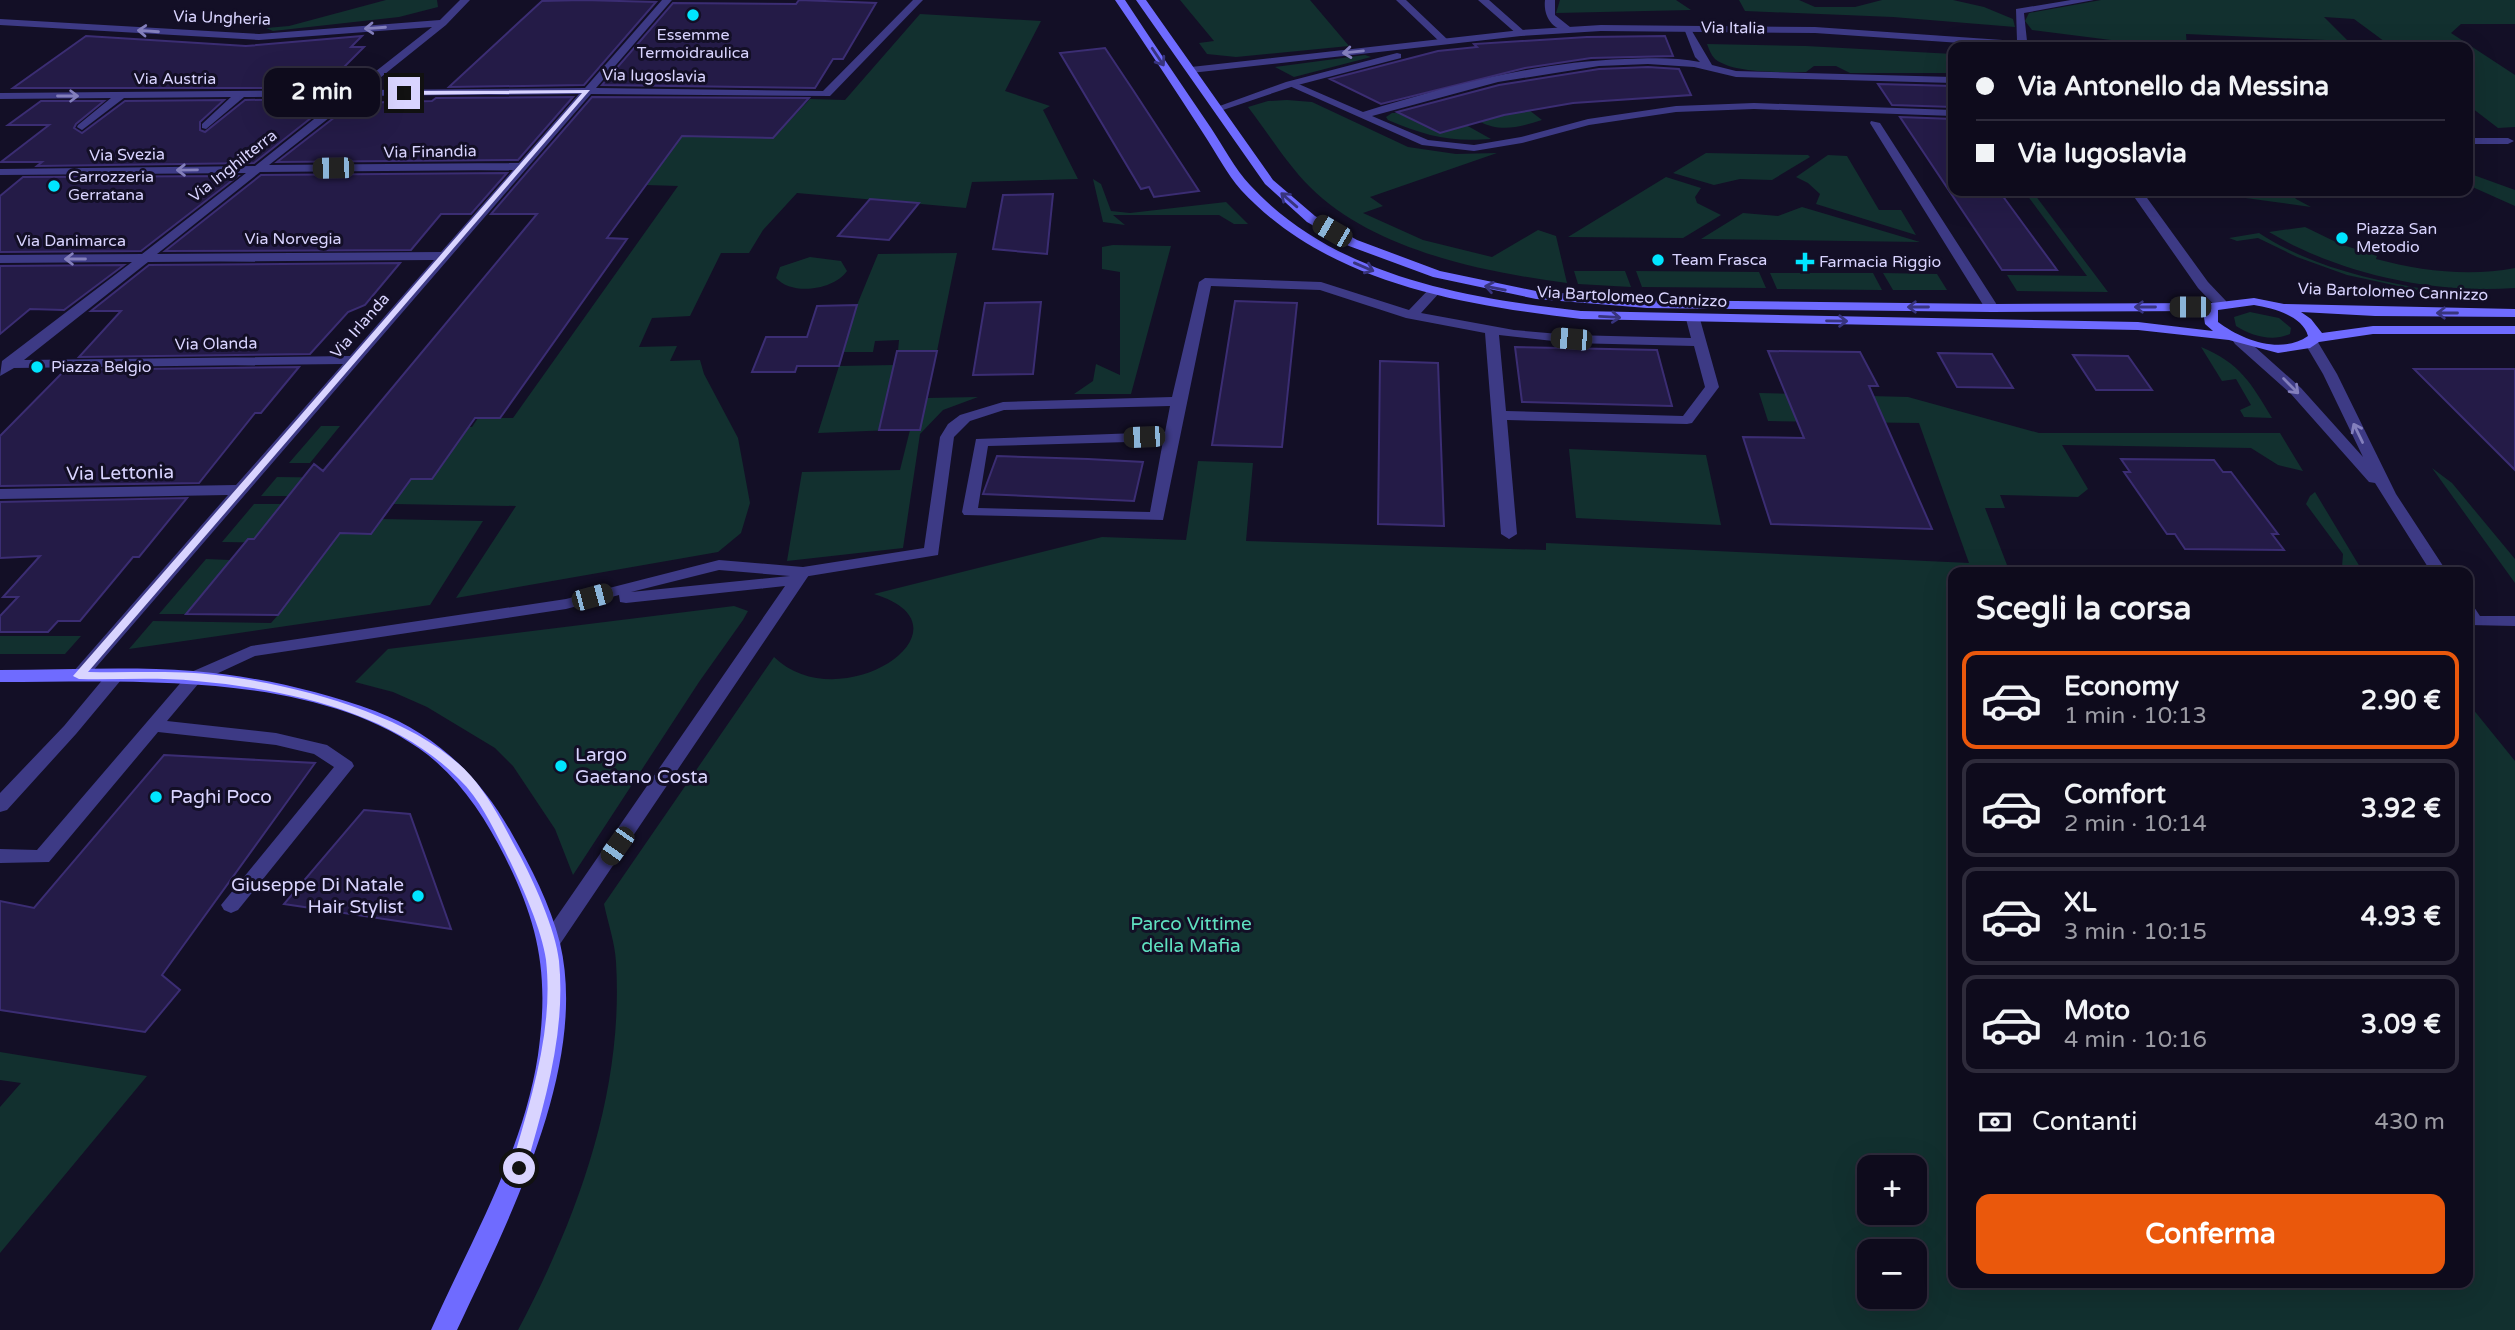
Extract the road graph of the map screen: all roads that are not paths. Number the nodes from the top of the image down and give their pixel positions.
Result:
1 (465, 0) edge
2 (667, 0) edge
3 (918, 0) edge
4 (1120, 0) edge
5 (1141, 0) edge
6 (1401, 0) edge
7 (1483, 0) edge
8 (1550, 0) edge
9 (2090, 0) edge
10 (0, 22) edge
11 (443, 23) junction
12 (1686, 28) junction
13 (1567, 29) junction
14 (1521, 33) junction
15 (1445, 42) junction
16 (1973, 42) edge
17 (2025, 42) edge
18 (1707, 64) junction
19 (1244, 65) junction
20 (1191, 70) junction
21 (1736, 74) junction
22 (1267, 75) dead end
23 (1279, 79) dead end
24 (1948, 80) edge
25 (1290, 84) junction
26 (1742, 85) dead end
27 (587, 91) junction
28 (351, 93) junction
29 (241, 94) junction
30 (121, 95) junction
31 (0, 96) edge
32 (1219, 108) junction
33 (1948, 113) edge
34 (1362, 116) junction
35 (1875, 123) dead end
36 (206, 126) dead end
37 (82, 127) dead end
38 (2473, 141) edge
39 (2508, 141) dead end
40 (522, 166) junction
41 (255, 169) junction
42 (0, 172) edge
43 (2140, 196) edge
44 (444, 256) junction
45 (143, 258) junction
46 (0, 259) edge
47 (1435, 291) junction
48 (2217, 305) junction
49 (2271, 305) junction
50 (1992, 308) junction
51 (2515, 313) edge
52 (1411, 315) junction
53 (1693, 319) junction
54 (2515, 330) edge
55 (1492, 331) junction
56 (2235, 339) junction
57 (2313, 340) junction
58 (1699, 342) junction
59 (353, 360) junction
60 (3, 366) edge
61 (1178, 401) junction
62 (1499, 415) junction
63 (1171, 436) junction
64 (240, 490) junction
65 (0, 494) edge
66 (2388, 494) junction
67 (1509, 534) dead end
68 (2436, 567) edge
69 (800, 576) junction
70 (2473, 618) edge
71 (2515, 621) edge
72 (0, 676) edge
73 (79, 676) junction
74 (116, 676) junction
75 (195, 677) junction
76 (154, 726) junction
77 (0, 805) edge
78 (0, 856) edge
79 (231, 905) dead end
80 (549, 944) junction
81 (444, 1330) edge

1 - 11 street, Via Inghilterra
2 - 27 street, Via Irlanda
3 - 27 street, Via Iugoslavia
4 -> 47 street, Via Bartolomeo Cannizzo
5 - 20 street, Via Bartolomeo Cannizzo
6 - 15 street
7 - 14 street
8 - 13 street
9 - 17 street
11 -> 10 street, Via Ungheria
11 - 28 street, Via Inghilterra
12 - 13 street, Via Italia
12 - 16 street, Via Italia
12 - 18 street
13 - 14 street, Via Italia
14 - 15 street, Via Italia
15 -> 19 street
15 - 25 street
18 - 21 street
18 - 34 street
19 - 20 street
19 - 22 street
20 - 32 street, Via Bartolomeo Cannizzo
21 - 24 street
21 - 26 street
23 - 25 street
25 - 32 street
25 - 34 street
27 - 28 street, Via Iugoslavia
27 - 40 street, Via Irlanda
28 - 29 street, Via Austria
28 - 41 street, Via Inghilterra
29 - 30 street, Via Austria
29 - 36 street
31 -> 30 street, Via Austria
30 - 37 street
50 -> 32 street, Via Bartolomeo Cannizzo
33 - 34 street
35 - 50 street
38 - 39 street
40 - 41 street, Via Finandia
40 - 44 street, Via Irlanda
41 -> 42 street, Via Svezia
41 - 45 street, Via Inghilterra
43 - 48 street
44 - 45 street, Via Norvegia
44 - 59 street, Via Irlanda
45 -> 46 street, Via Danimarca
45 - 60 street, Via Inghilterra
47 - 52 street
47 -> 53 street, Via Bartolomeo Cannizzo
48 - 49 street, Via Bartolomeo Cannizzo
48 -> 50 street, Via Bartolomeo Cannizzo
48 - 56 street
51 -> 49 street, Via Bartolomeo Cannizzo
49 - 57 street
52 - 55 street
52 - 61 street
53 -> 56 street, Via Bartolomeo Cannizzo
53 - 58 street
54 - 57 street, Via Bartolomeo Cannizzo
55 - 58 street
55 - 62 street
56 - 57 street, Via Bartolomeo Cannizzo
56 -> 66 street
66 -> 57 street
58 - 62 street
59 - 60 street, Via Olanda
59 - 64 street, Via Irlanda
61 - 63 street
61 - 69 street
62 - 67 street
63 - 63 street
64 - 65 street, Via Lettonia
64 - 73 street, Via Irlanda
66 - 68 street
69 - 75 street
69 - 80 street
70 - 71 street
72 - 73 street
73 - 74 street
74 - 75 street
74 - 77 street
75 - 76 street
75 - 80 street
76 - 78 street
76 - 79 street
80 - 81 street

